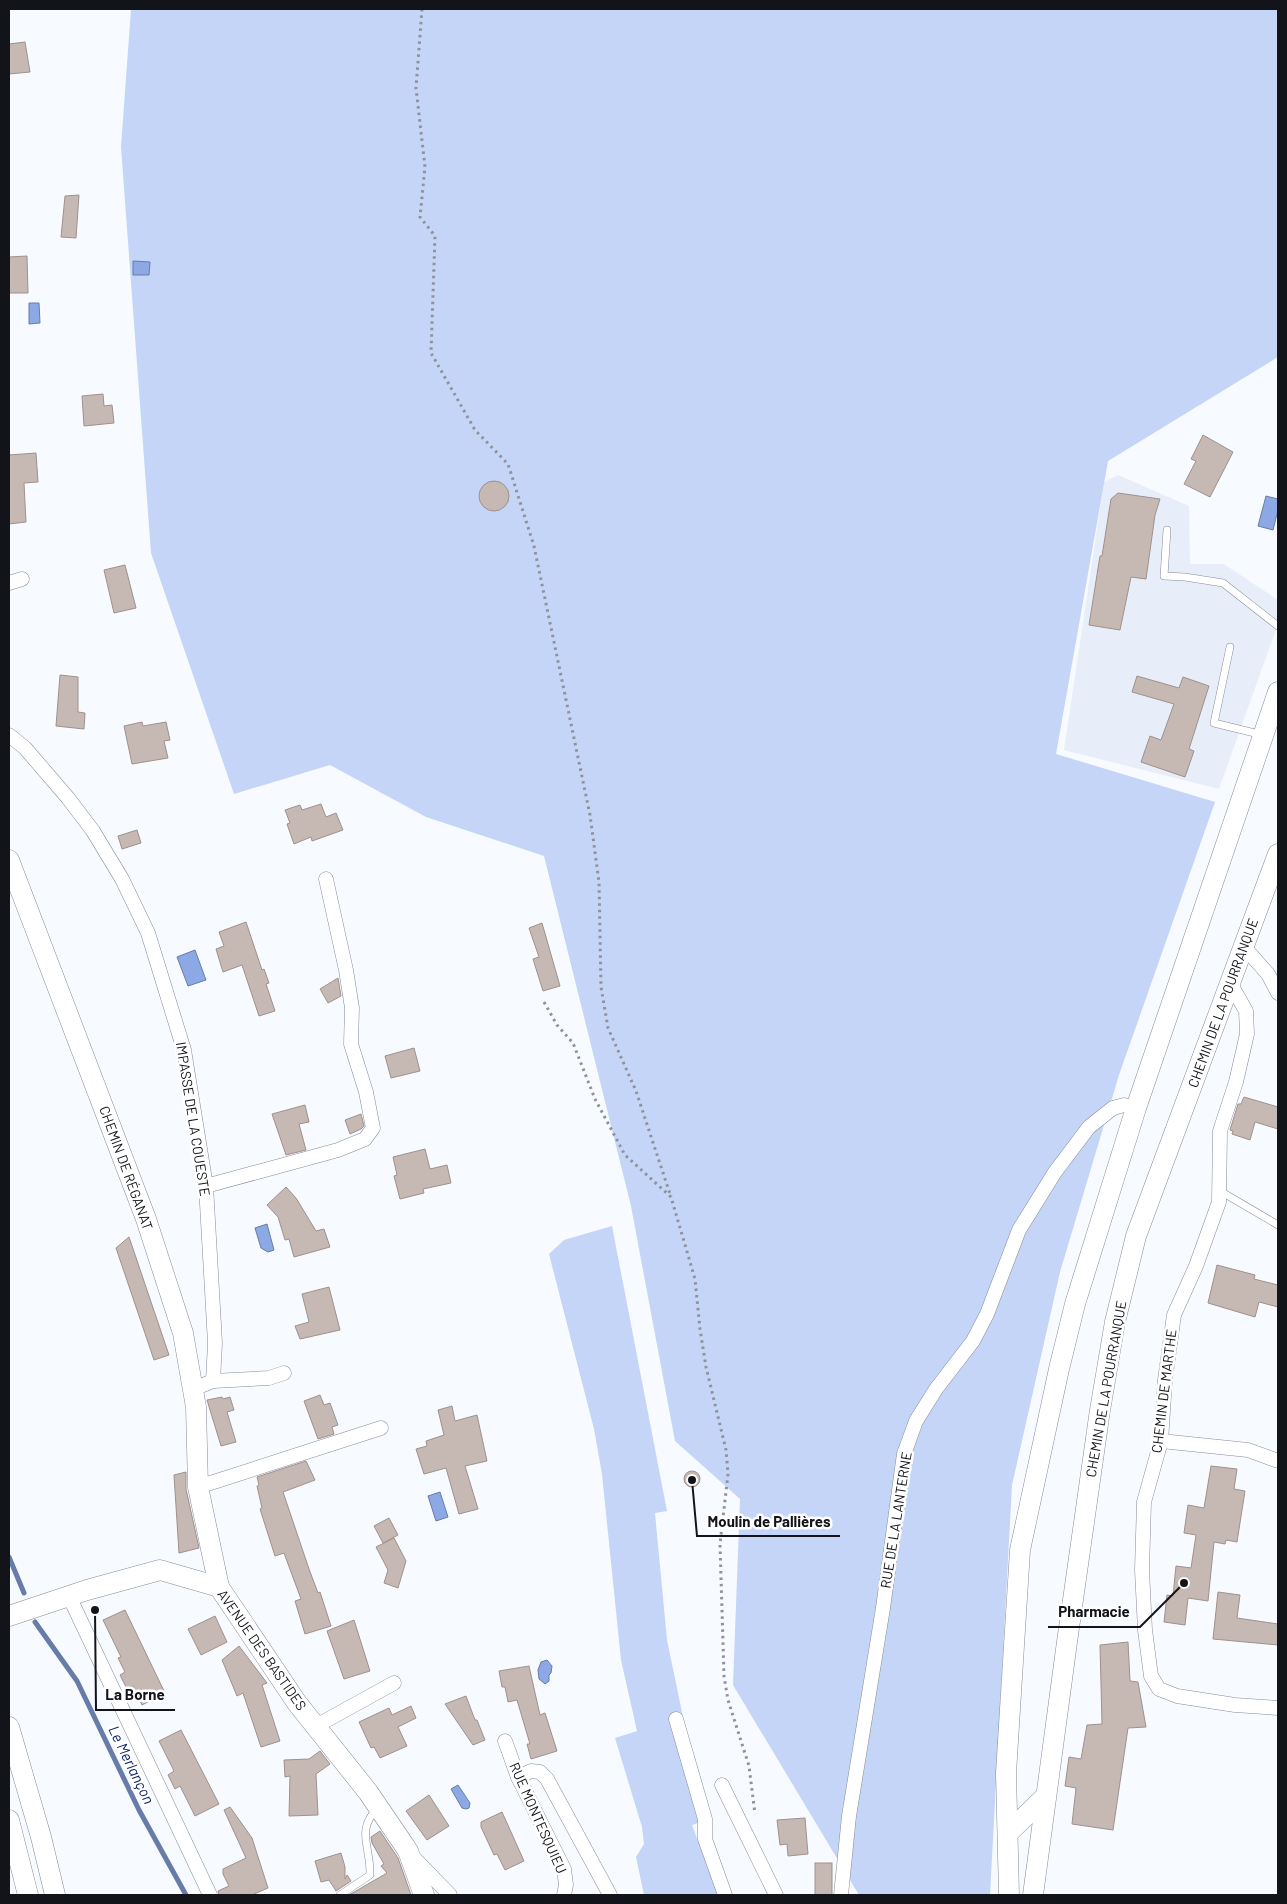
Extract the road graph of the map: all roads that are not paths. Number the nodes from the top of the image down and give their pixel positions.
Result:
1 (1167, 530) dead end
2 (1278, 626) edge
3 (1230, 647) dead end
4 (1278, 692) edge
5 (9, 734) edge
6 (1264, 735) junction
7 (1278, 854) edge
8 (9, 860) edge
9 (326, 879) dead end
10 (1244, 947) junction
11 (1230, 983) junction
12 (1278, 993) edge
13 (1136, 1108) junction
14 (206, 1186) junction
15 (1219, 1191) junction
16 (1278, 1225) edge
17 (284, 1373) dead end
18 (213, 1381) junction
19 (193, 1389) junction
20 (381, 1428) dead end
21 (1161, 1441) junction
22 (1278, 1461) edge
23 (198, 1487) junction
24 (219, 1586) junction
25 (69, 1596) junction
26 (9, 1616) edge
27 (394, 1683) dead end
28 (1278, 1708) edge
29 (676, 1719) dead end
30 (316, 1726) junction
31 (9, 1727) edge
32 (506, 1741) dead end
33 (518, 1777) junction
34 (722, 1784) dead end
35 (1045, 1798) junction
36 (378, 1807) junction
37 (9, 1820) edge
38 (1009, 1832) junction
39 (408, 1851) junction
40 (28, 1895) edge
41 (55, 1895) edge
42 (210, 1895) edge
43 (340, 1895) edge
44 (424, 1895) edge
45 (450, 1895) edge
46 (564, 1895) edge
47 (610, 1895) edge
48 (724, 1895) edge
49 (776, 1895) edge
50 (842, 1895) edge
51 (1009, 1895) edge
52 (1033, 1895) edge

1 - 2 lane
3 - 6 lane
4 - 6 street
5 - 14 street, IMPASSE DE LA COUESTE
6 - 13 street
7 - 10 street, CHEMIN DE LA POURRANQUE
8 - 19 street, CHEMIN DE RÉGANAT
9 - 14 street
10 - 11 street, CHEMIN DE LA POURRANQUE
10 - 12 street
11 - 15 street, CHEMIN DE MARTHE
11 - 35 street, CHEMIN DE LA POURRANQUE
13 - 38 street
13 - 50 street, RUE DE LA LANTERNE
14 - 18 street, IMPASSE DE LA COUESTE
15 - 16 lane
15 - 21 street, CHEMIN DE MARTHE
17 - 18 street
18 - 19 street
19 - 23 street, CHEMIN DE RÉGANAT
20 - 23 street
21 - 22 street
21 - 28 street, CHEMIN DE MARTHE
23 - 24 street, CHEMIN DE RÉGANAT
24 - 25 street, AVENUE DES BASTIDES
24 - 30 street, AVENUE DES BASTIDES
25 - 26 street, AVENUE DES BASTIDES
25 - 42 street
27 - 30 street
29 - 48 street
30 - 36 street, AVENUE DES BASTIDES
31 - 41 street
32 - 33 street, RUE MONTESQUIEU
33 - 46 street, RUE MONTESQUIEU
33 - 47 street
34 - 49 street
35 - 38 street
35 - 52 street, CHEMIN DE LA POURRANQUE
36 - 39 street, AVENUE DES BASTIDES
36 - 43 lane
37 - 40 street
38 - 51 street
39 - 44 street, AVENUE DES BASTIDES
39 - 45 street

